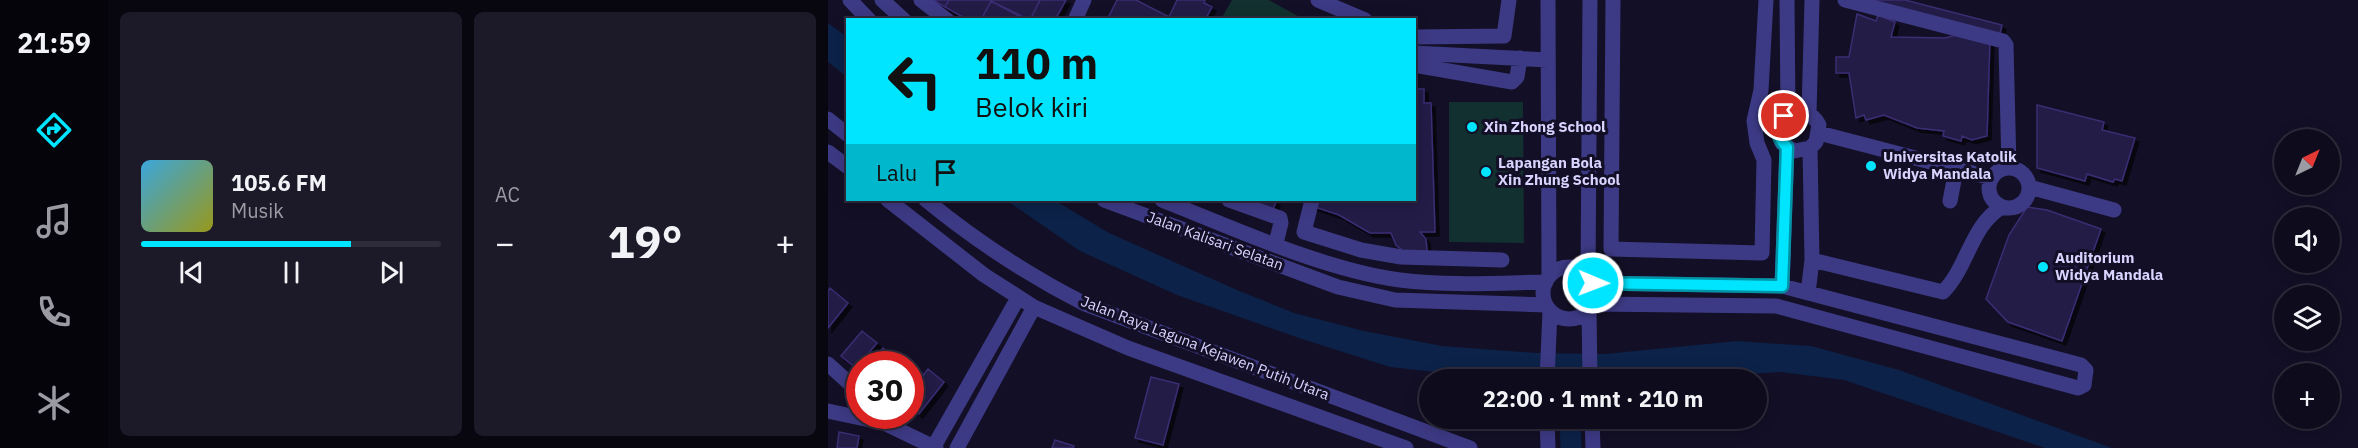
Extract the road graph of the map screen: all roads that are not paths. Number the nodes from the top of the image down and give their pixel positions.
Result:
1 (850, 0) edge
2 (882, 0) edge
3 (921, 0) edge
4 (1084, 0) edge
5 (1318, 0) edge
6 (1509, 0) edge
7 (1548, 0) edge
8 (1590, 0) edge
9 (1613, 0) edge
10 (1766, 0) edge
11 (1786, 0) edge
12 (1812, 0) edge
13 (1845, 0) edge
14 (867, 18) edge
15 (902, 18) edge
16 (945, 18) edge
17 (1076, 18) edge
18 (1360, 18) edge
19 (1416, 37) edge
20 (1416, 53) edge
21 (1520, 58) junction
22 (1548, 60) junction
23 (1416, 65) edge
24 (1788, 113) junction
25 (1809, 113) junction
26 (828, 119) edge
27 (846, 133) edge
28 (1819, 133) junction
29 (1787, 147) junction
30 (1810, 148) junction
31 (828, 152) edge
32 (846, 166) edge
33 (2009, 168) junction
34 (1956, 170) junction
35 (1992, 178) junction
36 (2029, 187) junction
37 (889, 201) edge
38 (927, 201) edge
39 (1107, 201) edge
40 (1168, 201) edge
41 (1232, 201) edge
42 (1312, 201) edge
43 (1950, 201) dead end
44 (1188, 204) edge
45 (2002, 207) junction
46 (2114, 210) dead end
47 (1304, 232) junction
48 (1276, 243) junction
49 (1298, 252) junction
50 (1416, 258) junction
51 (1459, 260) junction
52 (1502, 260) dead end
53 (1812, 260) junction
54 (1292, 270) junction
55 (1547, 279) junction
56 (1415, 280) junction
57 (1591, 280) junction
58 (1459, 283) junction
59 (1782, 286) junction
60 (1808, 293) junction
61 (1018, 298) junction
62 (1034, 307) junction
63 (1591, 307) junction
64 (1548, 308) junction
65 (1868, 309) junction
66 (1864, 328) junction
67 (828, 364) edge
68 (1547, 369) edge
69 (1590, 369) edge
70 (846, 380) edge
71 (828, 411) edge
72 (846, 414) edge
73 (900, 429) edge
74 (1547, 429) edge
75 (1592, 429) edge
76 (934, 447) edge
77 (957, 448) edge
78 (1406, 448) edge
79 (1470, 448) edge
80 (1548, 448) edge
81 (1593, 448) edge

1 - 14 street
2 - 15 street
3 - 16 street
4 - 17 street
5 - 18 street
6 - 19 street
7 - 22 street
8 - 57 street
9 - 10 street
11 - 24 street
12 - 25 street
13 - 33 street
20 - 21 street
21 - 22 street
21 - 23 street
22 - 55 street
24 - 25 street
24 - 29 street
25 - 28 street
26 - 27 street
28 - 30 street
28 - 34 street
29 - 30 street
29 - 59 street
30 - 53 street
31 - 32 street
33 - 35 street
33 - 36 street
34 - 35 street
34 - 43 street
35 - 45 street
36 - 45 street
36 - 46 street
37 - 61 street, Jalan Raya Laguna Kejawen Putih Utara
38 - 79 street, Jalan Raya Laguna Kejawen Putih Utara
39 - 54 street, Jalan Kalisari Selatan
40 - 44 street, Jalan Kalisari Selatan
41 - 48 street
42 - 47 street
44 - 48 street, Jalan Kalisari Selatan
45 - 53 street
47 - 49 street
47 - 50 street
48 - 49 street, Jalan Kalisari Selatan
49 - 54 street, Jalan Kalisari Selatan
49 - 56 street, Jalan Kalisari Selatan
50 - 51 street
50 - 56 street
51 - 52 street
51 - 58 street
53 - 60 street
54 - 64 street, Jalan Kalisari Selatan
55 - 57 street
55 - 58 street, Jalan Kalisari Selatan
55 - 64 street
56 - 58 street, Jalan Kalisari Selatan
57 - 59 street
57 - 63 street
59 - 60 street
60 - 65 street
61 - 62 street, Jalan Raya Laguna Kejawen Putih Utara
61 - 76 street
62 - 77 street
62 - 78 street, Jalan Raya Laguna Kejawen Putih Utara
63 - 64 street
63 - 66 street
63 - 69 street
64 - 68 street
65 - 66 street
65 - 66 street
67 - 70 street
71 - 72 street
73 - 76 street
74 - 80 street
75 - 81 street

